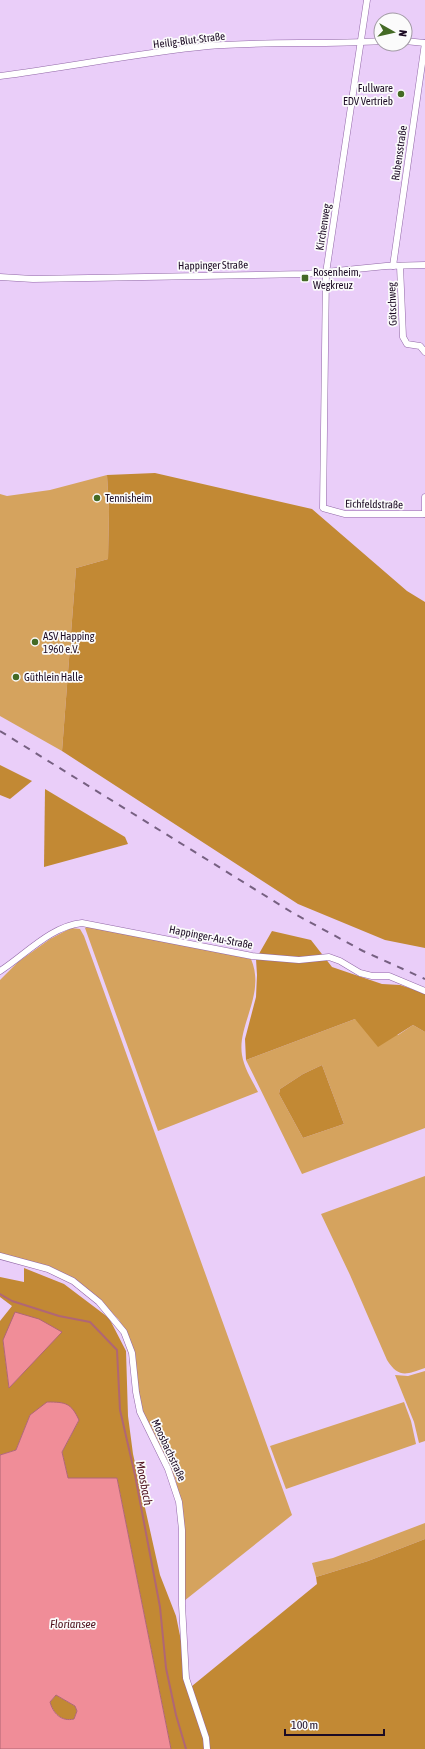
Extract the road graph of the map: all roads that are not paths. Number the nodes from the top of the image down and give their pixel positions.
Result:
1 (367, 0) edge
2 (373, 42) edge
3 (413, 42) edge
4 (360, 43) junction
5 (425, 43) edge
6 (0, 76) edge
7 (425, 265) edge
8 (393, 266) junction
9 (400, 266) junction
10 (326, 273) junction
11 (0, 277) edge
12 (425, 352) edge
13 (425, 496) edge
14 (323, 508) joint
15 (425, 514) edge
16 (0, 971) edge
17 (425, 991) edge
18 (0, 1256) edge
19 (207, 1749) edge

1 - 4 street, Kirchenweg
2 - 4 street, Heilig-Blut-Straße
3 - 5 street
4 - 6 street, Heilig-Blut-Straße
4 - 10 street, Kirchenweg
5 - 8 street, Rubensstraße
7 - 9 street, Happinger Straße
8 - 9 street, Happinger Straße
8 - 10 street, Happinger Straße
9 - 12 street, Götschweg
10 - 11 street, Happinger Straße
10 - 14 street, Kirchenweg
13 - 15 street
14 - 15 street, Eichfeldstraße
16 - 17 street, Happinger-Au-Straße
18 - 19 street, Moosbachstraße

